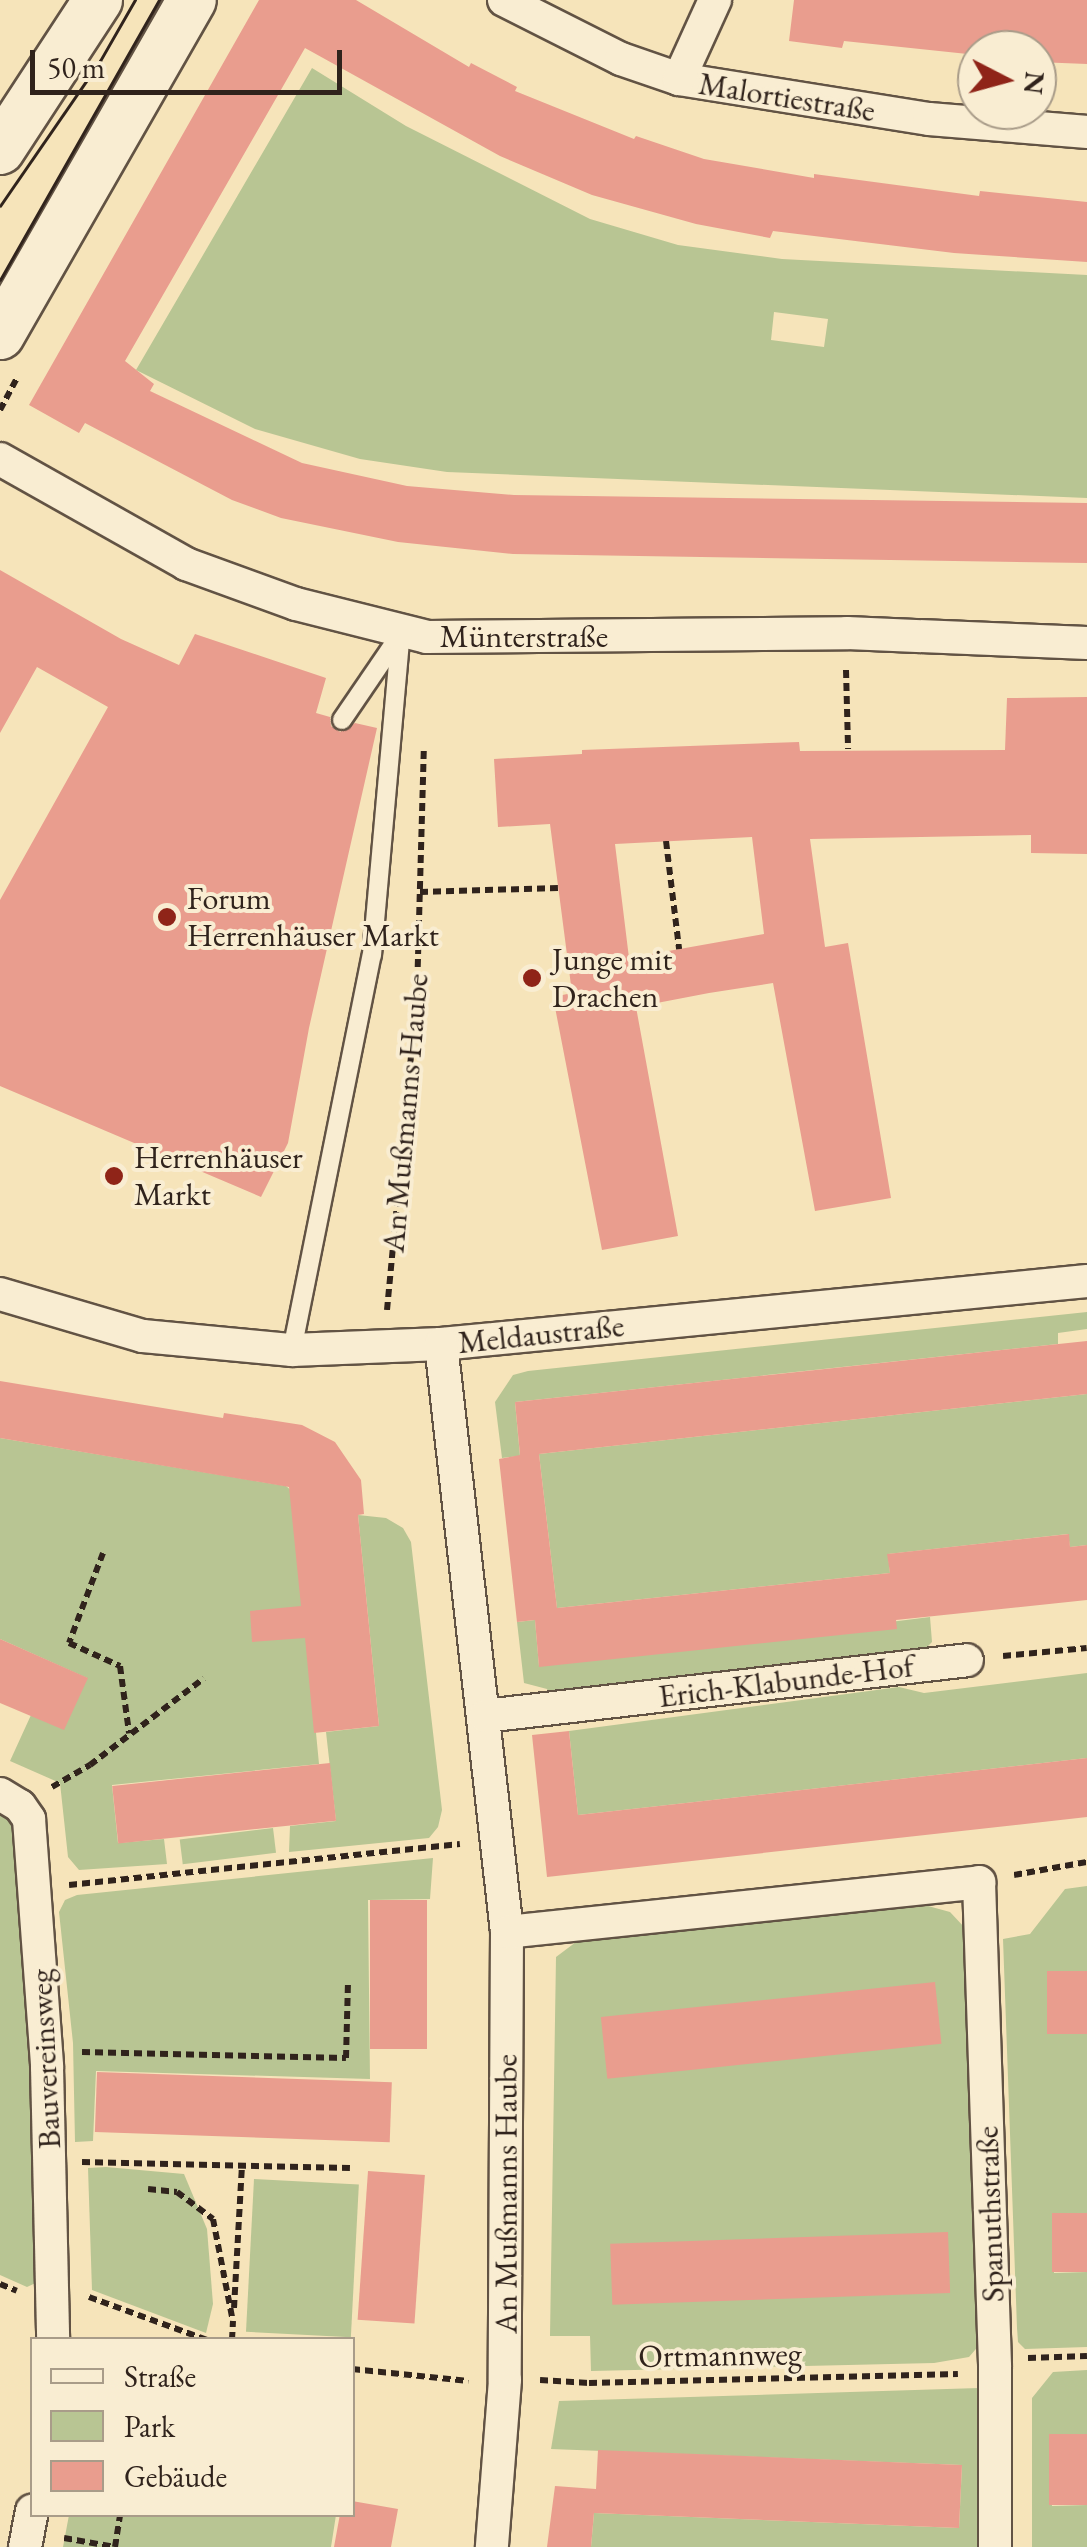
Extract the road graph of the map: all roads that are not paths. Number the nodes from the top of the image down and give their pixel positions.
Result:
1 (98, 0) edge
2 (192, 0) edge
3 (504, 0) edge
4 (716, 0) edge
5 (679, 79) junction
6 (1087, 132) edge
7 (0, 150) edge
8 (0, 335) edge
9 (0, 459) edge
10 (401, 633) junction
11 (1087, 642) edge
12 (342, 720) dead end
13 (1087, 1281) edge
14 (0, 1294) edge
15 (440, 1344) junction
16 (292, 1350) junction
17 (967, 1660) road end
18 (485, 1716) junction
19 (10, 1800) edge
20 (507, 1932) junction
21 (54, 2337) edge
22 (492, 2547) edge
23 (995, 2547) edge

1 - 7 street
2 - 8 street
3 - 5 street, Malortiestraße
4 - 5 street
5 - 6 street, Malortiestraße
9 - 10 street, Münterstraße
10 - 11 street, Münterstraße
10 - 12 lane
10 - 16 lane
13 - 15 street, Meldaustraße
14 - 16 street, Meldaustraße
15 - 16 street, Meldaustraße
15 - 18 street, An Mußmanns Haube
17 - 18 street, Erich-Klabunde-Hof
18 - 20 street, An Mußmanns Haube
19 - 21 street, Bauvereinsweg
20 - 22 street, An Mußmanns Haube
20 - 23 street, Spanuthstraße

